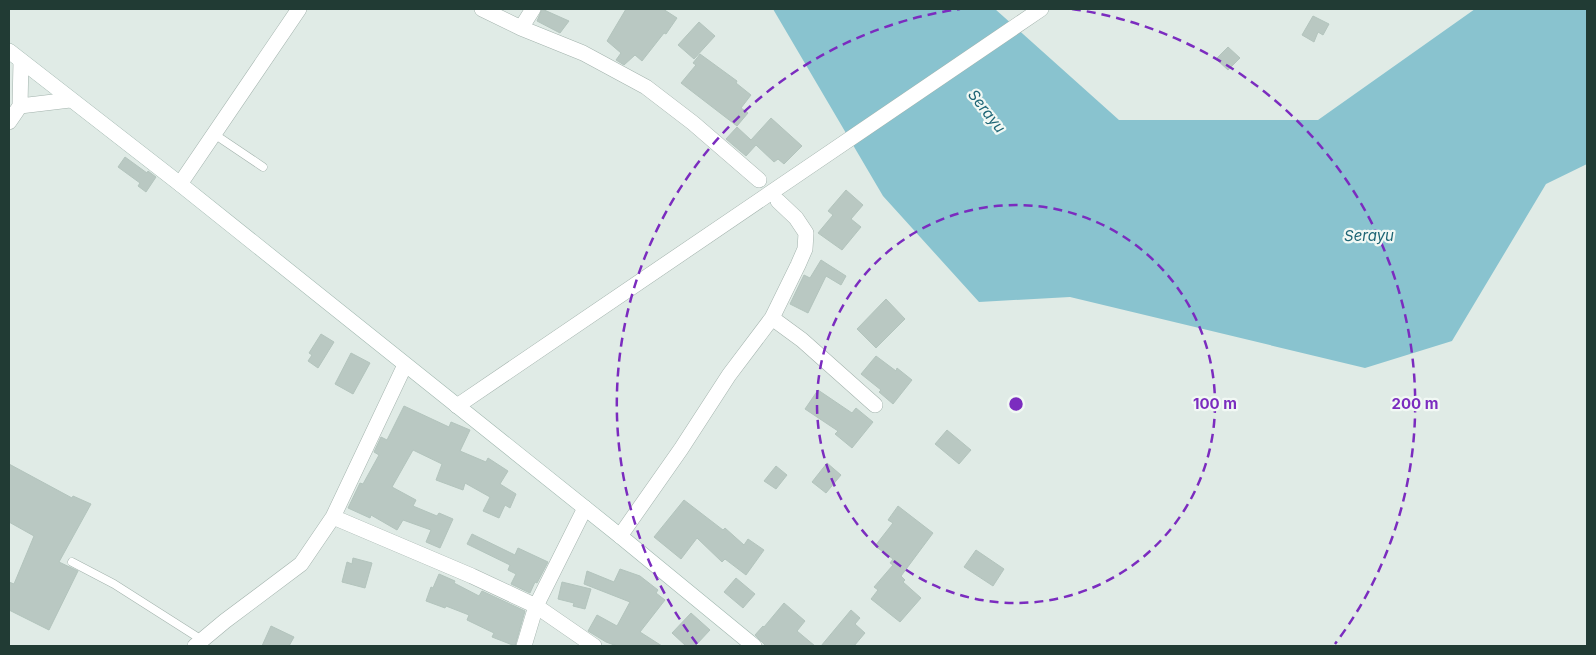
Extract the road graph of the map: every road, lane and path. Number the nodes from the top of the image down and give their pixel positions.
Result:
1 (299, 9) edge
2 (482, 9) edge
3 (533, 9) edge
4 (1041, 9) edge
5 (521, 28) junction
6 (9, 51) edge
7 (21, 61) junction
8 (70, 100) junction
9 (20, 106) junction
10 (9, 122) edge
11 (214, 134) junction
12 (263, 167) dead end
13 (758, 180) dead end
14 (180, 184) junction
15 (778, 201) dead end
16 (772, 318) junction
17 (405, 365) junction
18 (875, 405) dead end
19 (457, 406) junction
20 (585, 508) junction
21 (333, 517) junction
22 (620, 536) junction
23 (72, 562) dead end
24 (536, 606) junction
25 (198, 643) edge
26 (524, 646) edge
27 (594, 646) edge
28 (754, 646) edge

1 - 11 street
2 - 5 street
3 - 5 street
4 - 19 street
5 - 13 street
6 - 7 street
7 - 8 street
7 - 9 street
8 - 9 street
8 - 14 street
9 - 10 street
11 - 12 lane
11 - 14 street
14 - 17 street
15 - 16 street
16 - 18 street
16 - 22 street
17 - 19 street
17 - 21 street
19 - 20 street
20 - 22 street
20 - 24 street
21 - 24 street
21 - 25 street
22 - 28 street
23 - 25 lane
24 - 26 street
24 - 27 street

